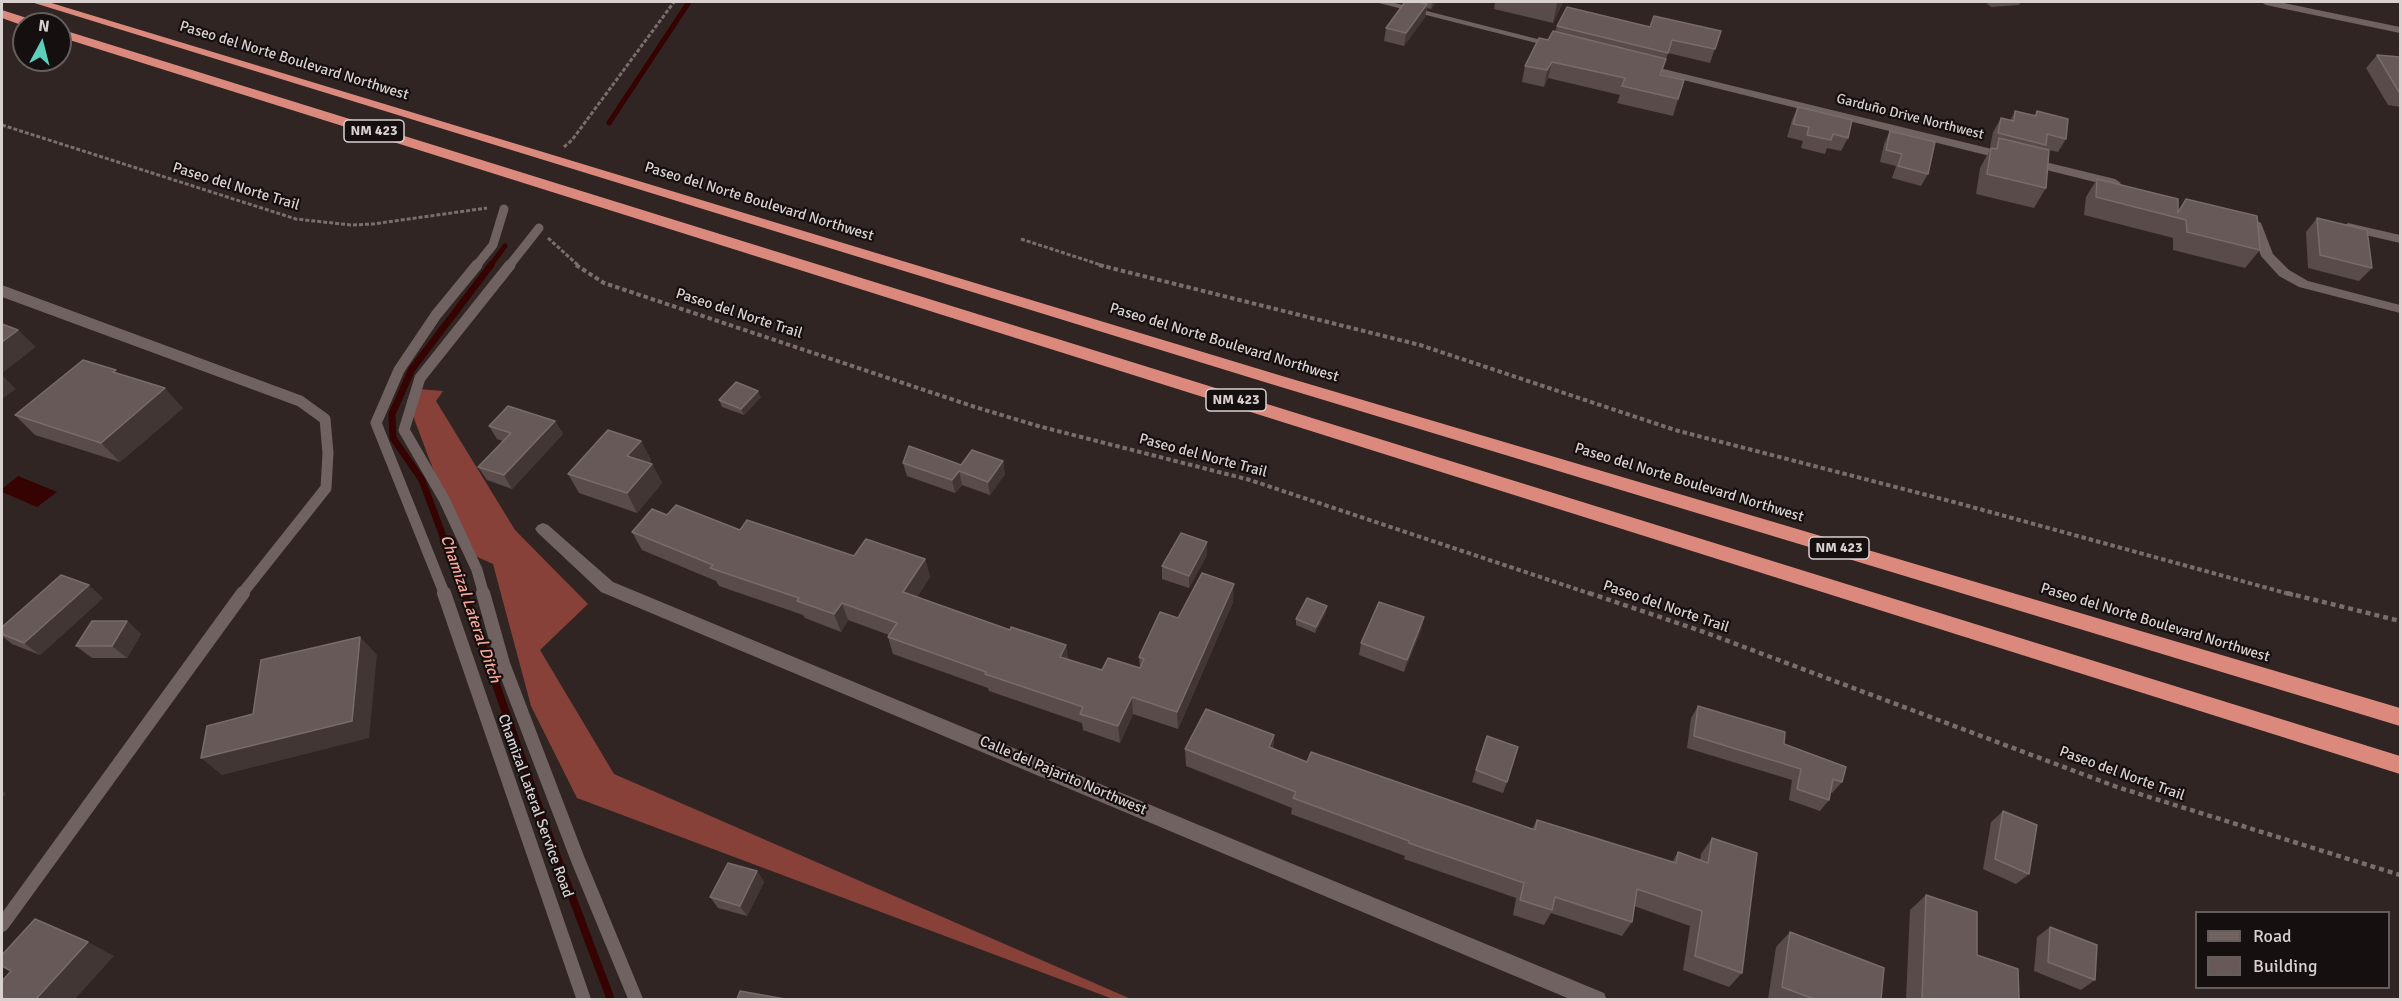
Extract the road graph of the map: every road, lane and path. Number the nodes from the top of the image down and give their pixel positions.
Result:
1 (37, 2) edge
2 (674, 2) edge
3 (1380, 2) edge
4 (2266, 2) edge
5 (2400, 30) edge
6 (72, 37) edge
7 (1565, 47) edge
8 (1635, 65) edge
9 (2, 125) edge
10 (572, 140) dead end
11 (2122, 185) edge
12 (504, 209) joint
13 (2238, 214) edge
14 (2340, 225) edge
15 (539, 228) joint
16 (1021, 239) dead end
17 (2400, 239) edge
18 (2, 291) edge
19 (2400, 309) edge
20 (543, 529) dead end
21 (2400, 621) edge
22 (2400, 717) edge
23 (2400, 765) edge
24 (2400, 875) edge
25 (2, 925) edge
26 (1577, 995) edge
27 (584, 999) edge
28 (636, 999) edge
29 (1597, 999) edge

1 - 22 highway, Paseo del Norte Boulevard Northwest / NM 423
2 - 10 path
3 - 7 street
4 - 5 street
6 - 23 highway, NM 423
8 - 11 street, Garduño Drive Northwest
9 - 12 path, Paseo del Norte Trail
12 - 27 lane, Chamizal Lateral Service Road
13 - 19 street
14 - 17 street
15 - 24 path, Paseo del Norte Trail
15 - 28 lane, Chamizal Lateral Service Road
16 - 21 path
18 - 25 lane
20 - 26 street, Calle del Pajarito Northwest
26 - 29 street, Calle del Pajarito Northwest

